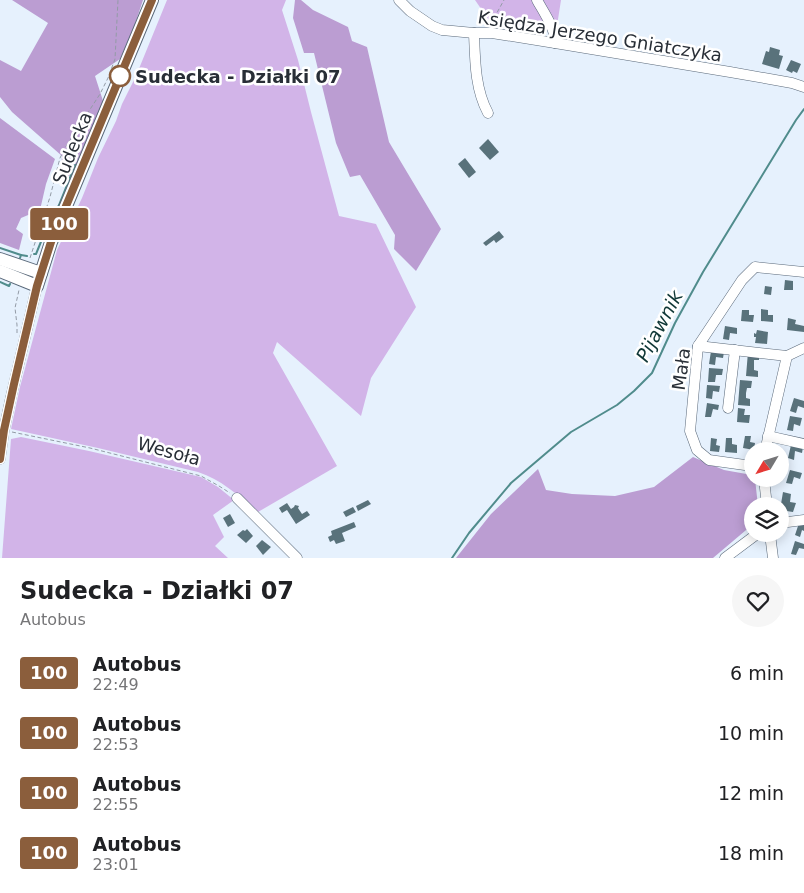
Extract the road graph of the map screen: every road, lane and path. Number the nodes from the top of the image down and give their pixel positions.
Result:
1 (118, 0) edge
2 (152, 0) edge
3 (399, 0) edge
4 (504, 0) edge
5 (537, 0) edge
6 (494, 18) dead end
7 (474, 33) junction
8 (555, 43) junction
9 (804, 86) edge
10 (488, 113) dead end
11 (0, 259) edge
12 (29, 263) dead end
13 (0, 271) edge
14 (804, 272) edge
15 (39, 279) junction
16 (21, 286) dead end
17 (17, 333) dead end
18 (698, 346) junction
19 (804, 348) edge
20 (735, 350) junction
21 (787, 356) junction
22 (5, 400) edge
23 (728, 408) dead end
24 (4, 430) junction
25 (768, 436) junction
26 (767, 442) edge
27 (804, 444) edge
28 (0, 459) edge
29 (744, 465) edge
30 (237, 498) joint
31 (804, 520) edge
32 (789, 522) edge
33 (746, 542) edge
34 (771, 542) edge
35 (297, 558) edge
36 (725, 558) edge
37 (772, 558) edge

1 - 12 path
2 - 15 main road, Sudecka
3 - 7 street, Księdza Jerzego Gniatczyka
4 - 6 path
5 - 8 street
7 - 8 street, Księdza Jerzego Gniatczyka
7 - 10 street
8 - 9 street, Księdza Jerzego Gniatczyka
11 - 15 main road
13 - 15 main road
14 - 18 street, Mała
15 - 22 street, Sudecka
16 - 17 path
18 - 20 street
18 - 29 street, Mała
19 - 21 street
20 - 21 street
20 - 23 street
21 - 25 street
22 - 24 street, Sudecka
24 - 28 street, Sudecka
24 - 30 path, Wesoła
25 - 26 street
25 - 27 street
30 - 35 street
31 - 32 street
33 - 36 street
34 - 37 street

